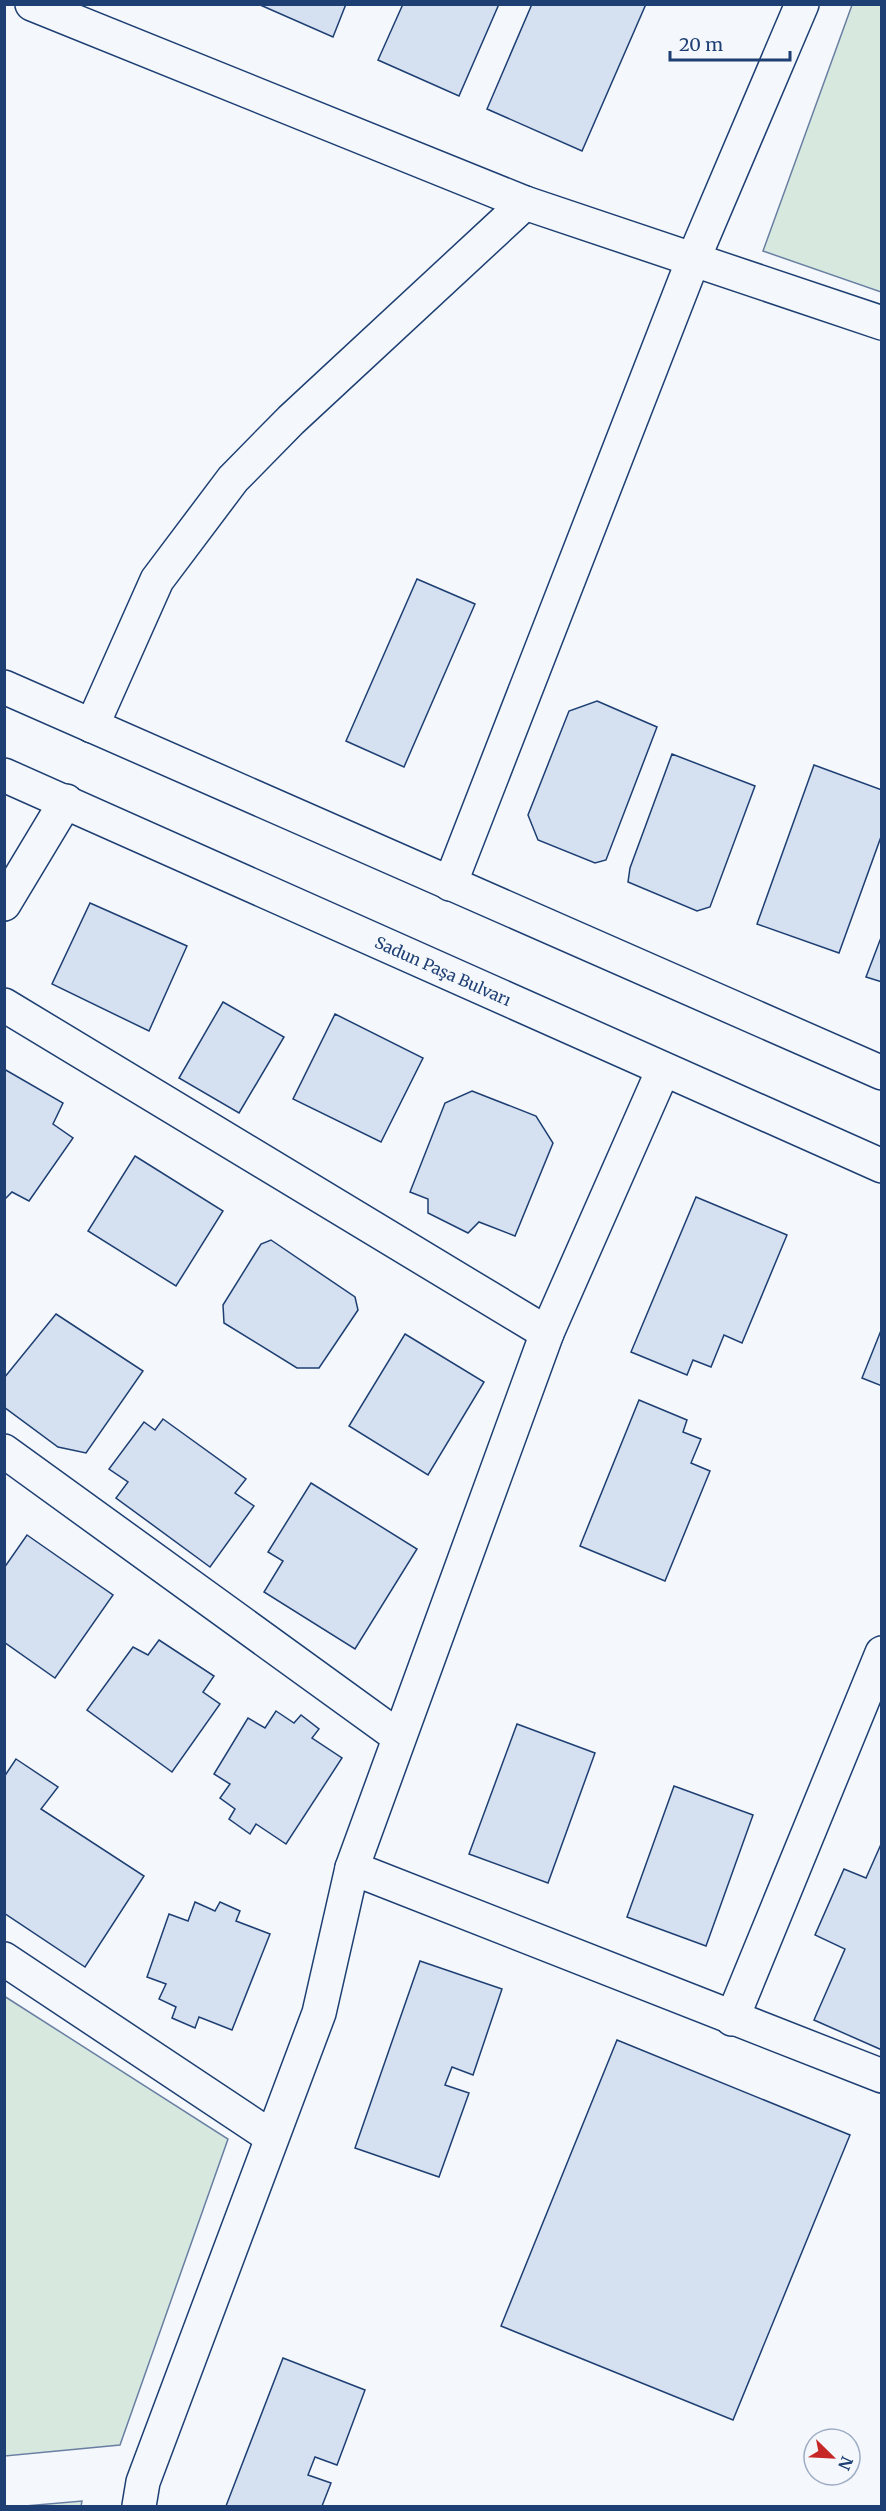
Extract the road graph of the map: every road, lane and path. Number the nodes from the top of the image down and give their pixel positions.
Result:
1 (32, 4) edge
2 (802, 4) edge
3 (525, 203) junction
4 (693, 260) junction
5 (882, 323) edge
6 (4, 687) edge
7 (92, 726) junction
8 (4, 775) edge
9 (66, 801) junction
10 (450, 884) junction
11 (4, 904) edge
12 (4, 1005) edge
13 (663, 1070) junction
14 (882, 1073) edge
15 (882, 1166) edge
16 (547, 1334) junction
17 (4, 1451) edge
18 (882, 1653) edge
19 (399, 1737) junction
20 (352, 1868) junction
21 (4, 1959) edge
22 (732, 2019) junction
23 (882, 2076) edge
24 (270, 2136) junction
25 (139, 2506) edge

1 - 3 street
2 - 4 street
3 - 4 street
3 - 7 street
4 - 5 street
4 - 10 street
6 - 7 street
7 - 10 street
8 - 9 street, Sadun Paşa Bulvarı
9 - 11 street
9 - 13 street, Sadun Paşa Bulvarı
10 - 14 street
12 - 16 street
13 - 15 street, Sadun Paşa Bulvarı
13 - 16 street
16 - 19 street
17 - 19 street
18 - 22 street
19 - 20 street
20 - 22 street
20 - 24 street
21 - 24 street
22 - 23 street
24 - 25 street

